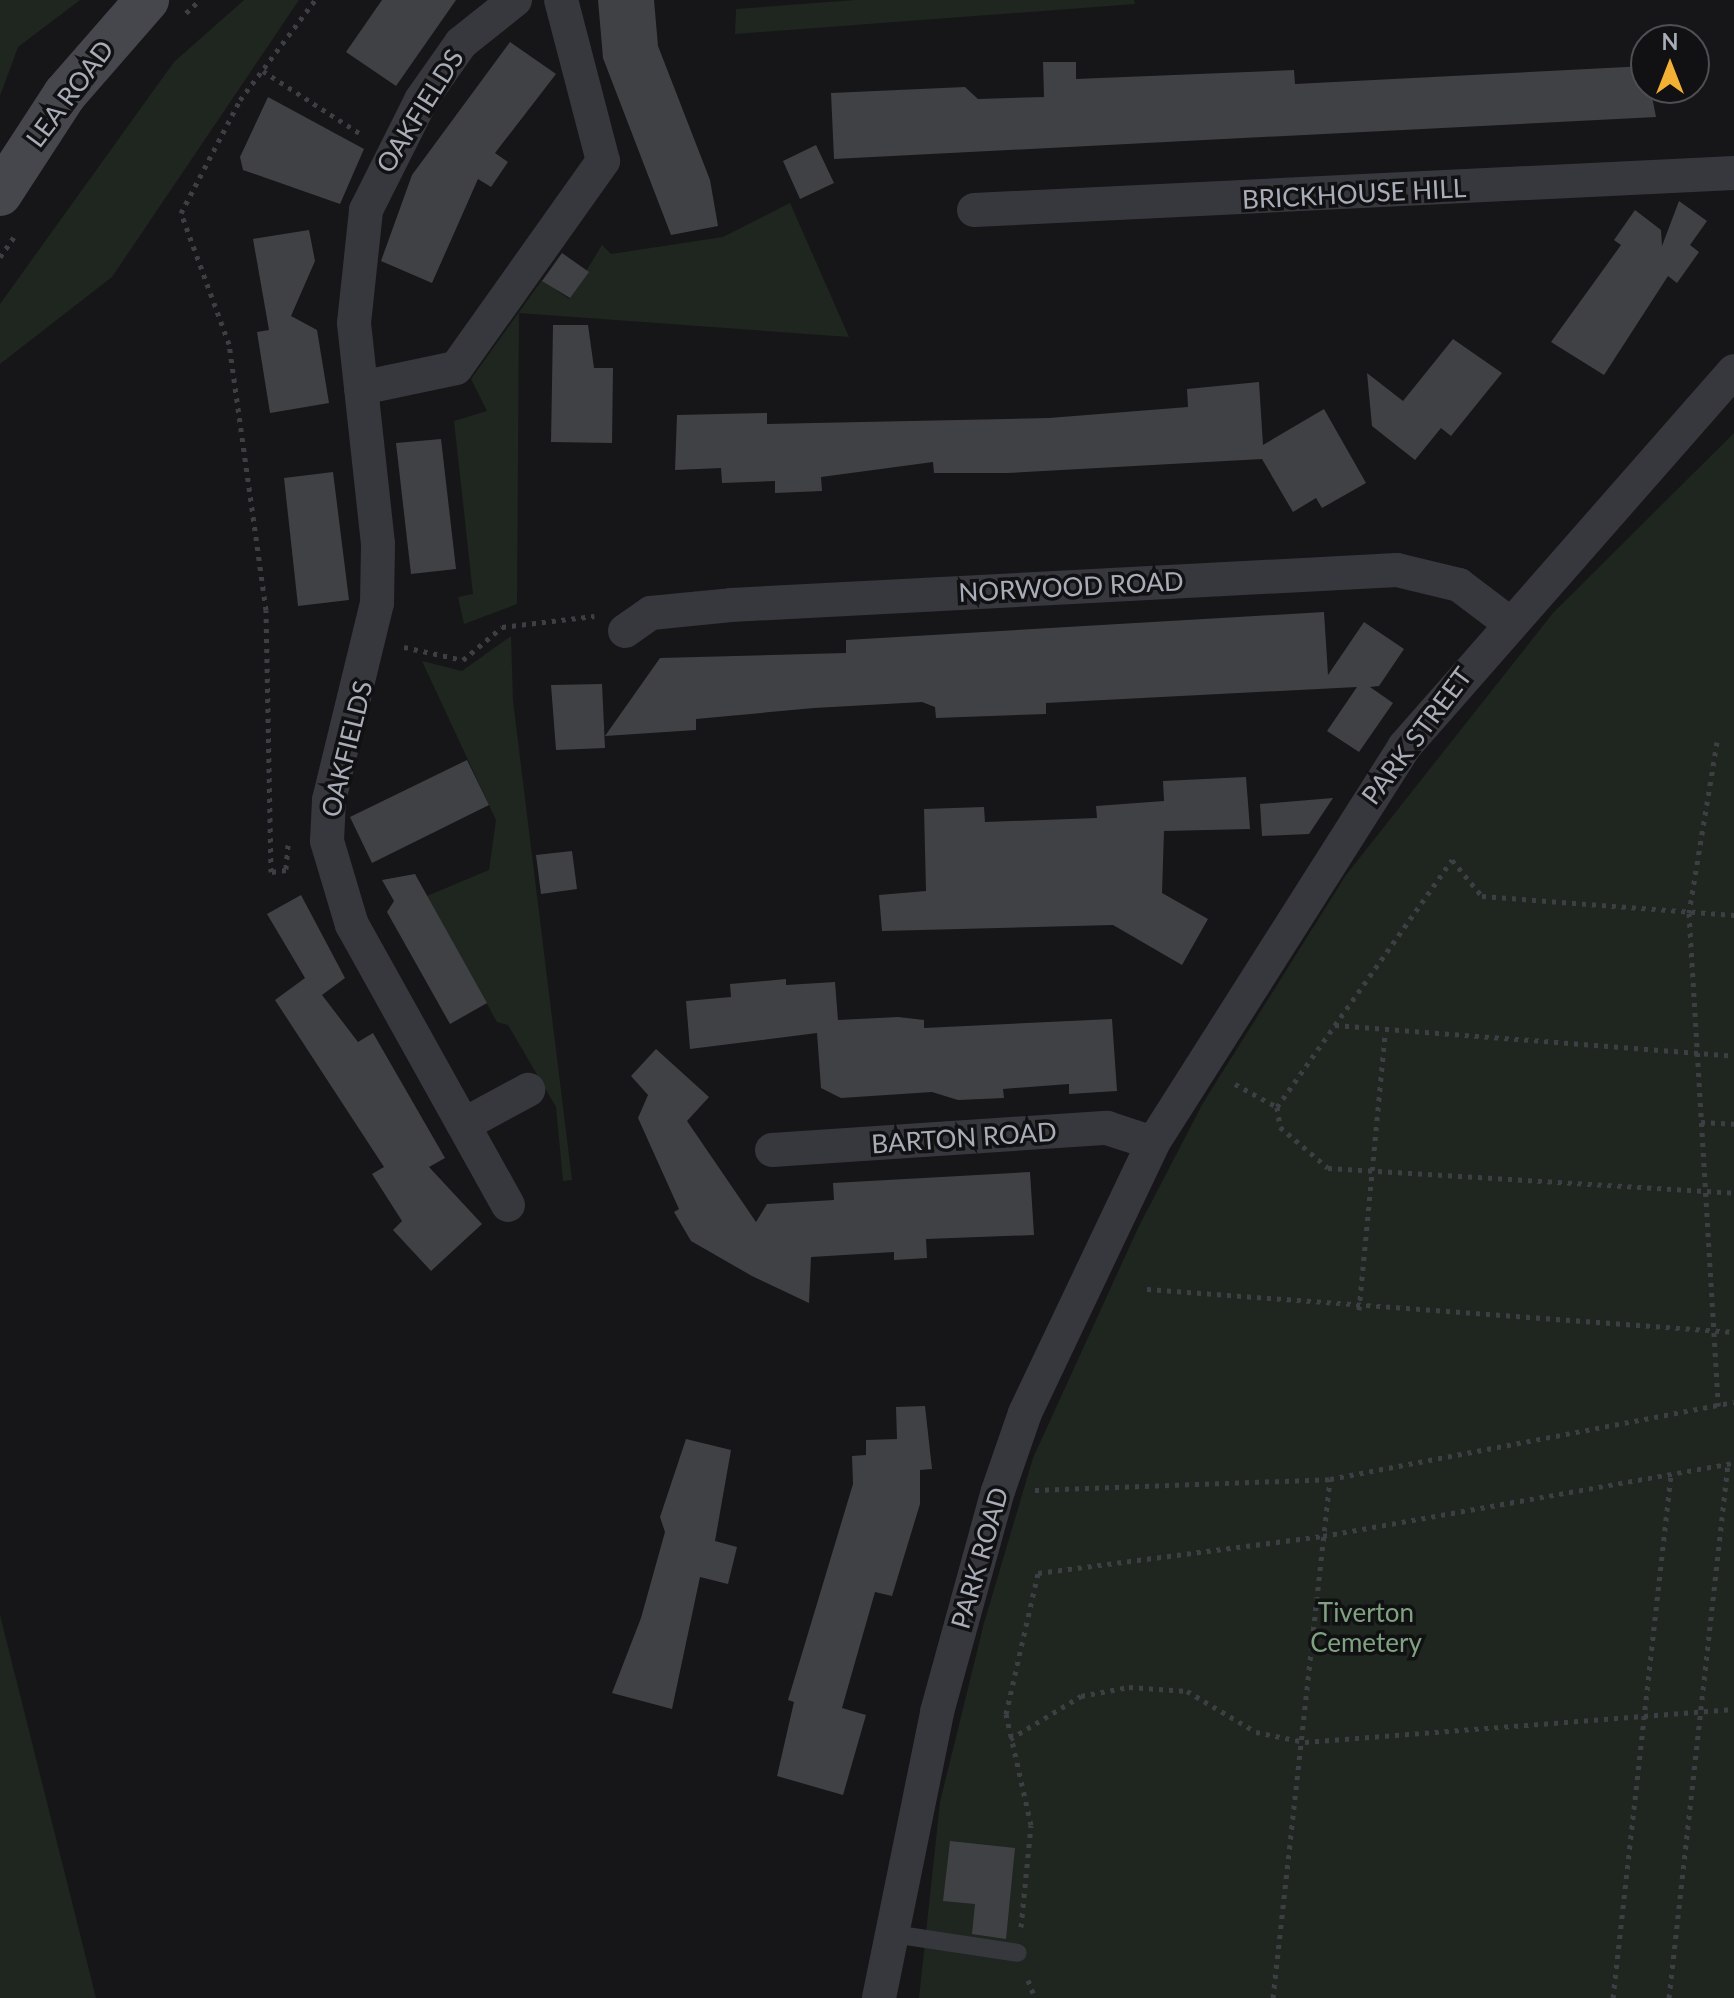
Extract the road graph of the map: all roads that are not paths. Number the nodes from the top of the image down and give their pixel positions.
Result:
1 (147, 0) edge
2 (515, 0) edge
3 (561, 0) edge
4 (1734, 173) edge
5 (0, 194) edge
6 (974, 210) dead end
7 (1734, 371) edge
8 (361, 388) junction
9 (1508, 622) junction
10 (625, 631) road end
11 (528, 1090) dead end
12 (465, 1124) junction
13 (1153, 1143) junction
14 (772, 1150) dead end
15 (508, 1205) dead end
16 (893, 1934) junction
17 (1018, 1953) road end
18 (879, 1998) edge

1 - 5 street, LEA ROAD
2 - 8 street, OAKFIELDS
3 - 8 street
4 - 6 street, BRICKHOUSE HILL
7 - 9 street, PARK STREET
8 - 12 street, OAKFIELDS
9 - 10 street, NORWOOD ROAD
9 - 13 street, PARK STREET
11 - 12 street
12 - 15 street, OAKFIELDS
13 - 14 street, BARTON ROAD
13 - 16 street, PARK ROAD
16 - 17 lane
16 - 18 street, PARK ROAD

